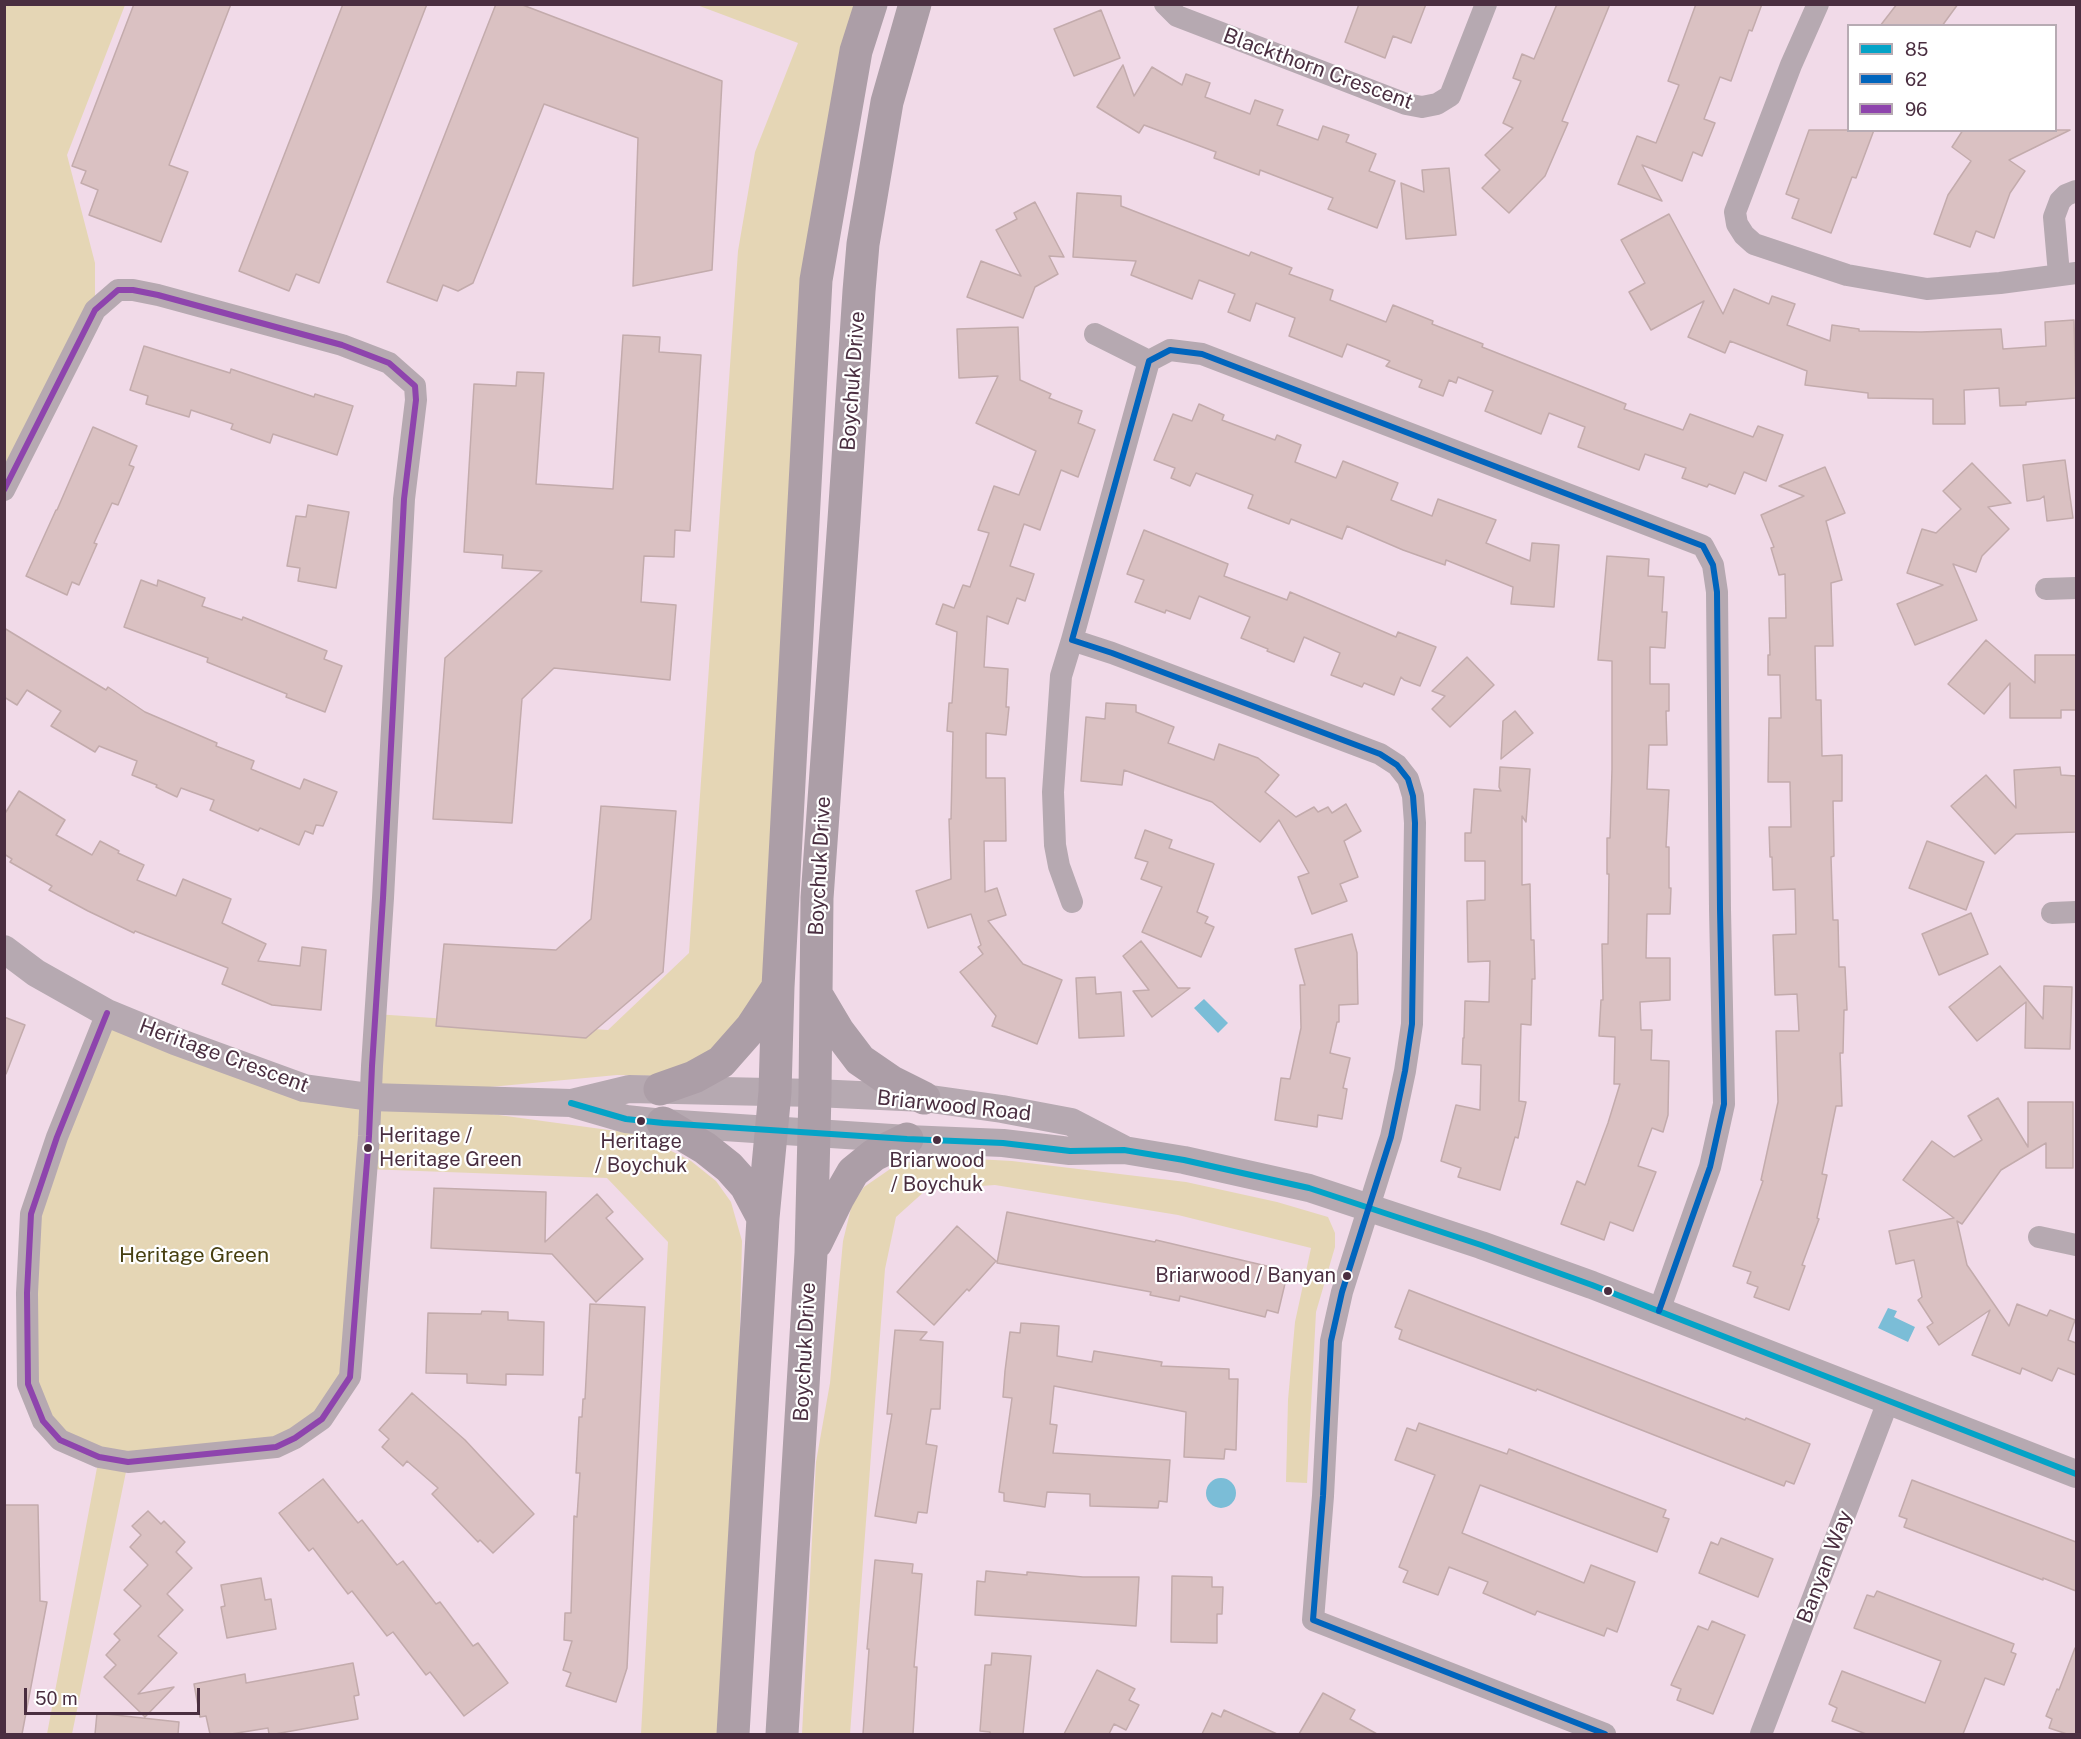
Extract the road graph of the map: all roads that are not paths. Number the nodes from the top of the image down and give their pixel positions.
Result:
1 (871, 4) edge
2 (915, 4) edge
3 (1165, 4) edge
4 (1486, 4) edge
5 (1818, 4) edge
6 (2076, 191) edge
7 (2068, 273) edge
8 (1095, 334) dead end
9 (1149, 361) junction
10 (4, 490) edge
11 (2076, 588) edge
12 (2046, 589) dead end
13 (1072, 640) junction
14 (1072, 902) dead end
15 (2076, 912) edge
16 (2052, 913) dead end
17 (4, 949) edge
18 (778, 987) junction
19 (815, 992) junction
20 (106, 1013) junction
21 (660, 1089) junction
22 (775, 1092) junction
23 (815, 1093) junction
24 (370, 1098) junction
25 (924, 1098) junction
26 (571, 1102) junction
27 (663, 1123) junction
28 (771, 1129) junction
29 (814, 1132) junction
30 (907, 1139) junction
31 (1124, 1150) junction
32 (1370, 1208) junction
33 (763, 1218) junction
34 (2039, 1237) dead end
35 (2076, 1245) edge
36 (811, 1253) junction
37 (1659, 1311) junction
38 (1889, 1399) junction
39 (2076, 1473) edge
40 (733, 1734) edge
41 (782, 1734) edge
42 (1605, 1734) edge
43 (1761, 1734) edge

1 - 18 main road, Boychuk Drive
2 - 19 main road, Boychuk Drive
3 - 4 street, Blackthorn Crescent
5 - 7 street
6 - 7 street
8 - 9 street
9 - 13 street
9 - 37 street
10 - 24 street
11 - 12 street
13 - 14 street
13 - 32 street
15 - 16 street
17 - 20 street, Heritage Crescent
18 - 21 main road
18 - 22 main road, Boychuk Drive
19 - 23 main road, Boychuk Drive
19 - 25 main road
20 - 24 street, Heritage Crescent
20 - 24 street
21 - 22 street, Heritage Crescent
21 - 26 street, Heritage Crescent
22 - 23 street, Briarwood Road
22 - 28 main road, Boychuk Drive
23 - 25 street, Briarwood Road
23 - 29 main road, Boychuk Drive
24 - 26 street, Heritage Crescent
25 - 31 street, Briarwood Road
26 - 27 street, Heritage Crescent
27 - 28 street, Heritage Crescent
27 - 33 main road
28 - 29 street, Briarwood Road
28 - 33 main road, Boychuk Drive
29 - 30 street, Briarwood Road
29 - 36 main road, Boychuk Drive
30 - 31 street, Briarwood Road
30 - 36 main road
31 - 32 street, Briarwood Road
32 - 37 street, Briarwood Road
32 - 42 street
33 - 40 main road, Boychuk Drive
34 - 35 street
36 - 41 main road, Boychuk Drive
37 - 38 street, Briarwood Road
38 - 39 street, Briarwood Road
38 - 43 street, Banyan Way

